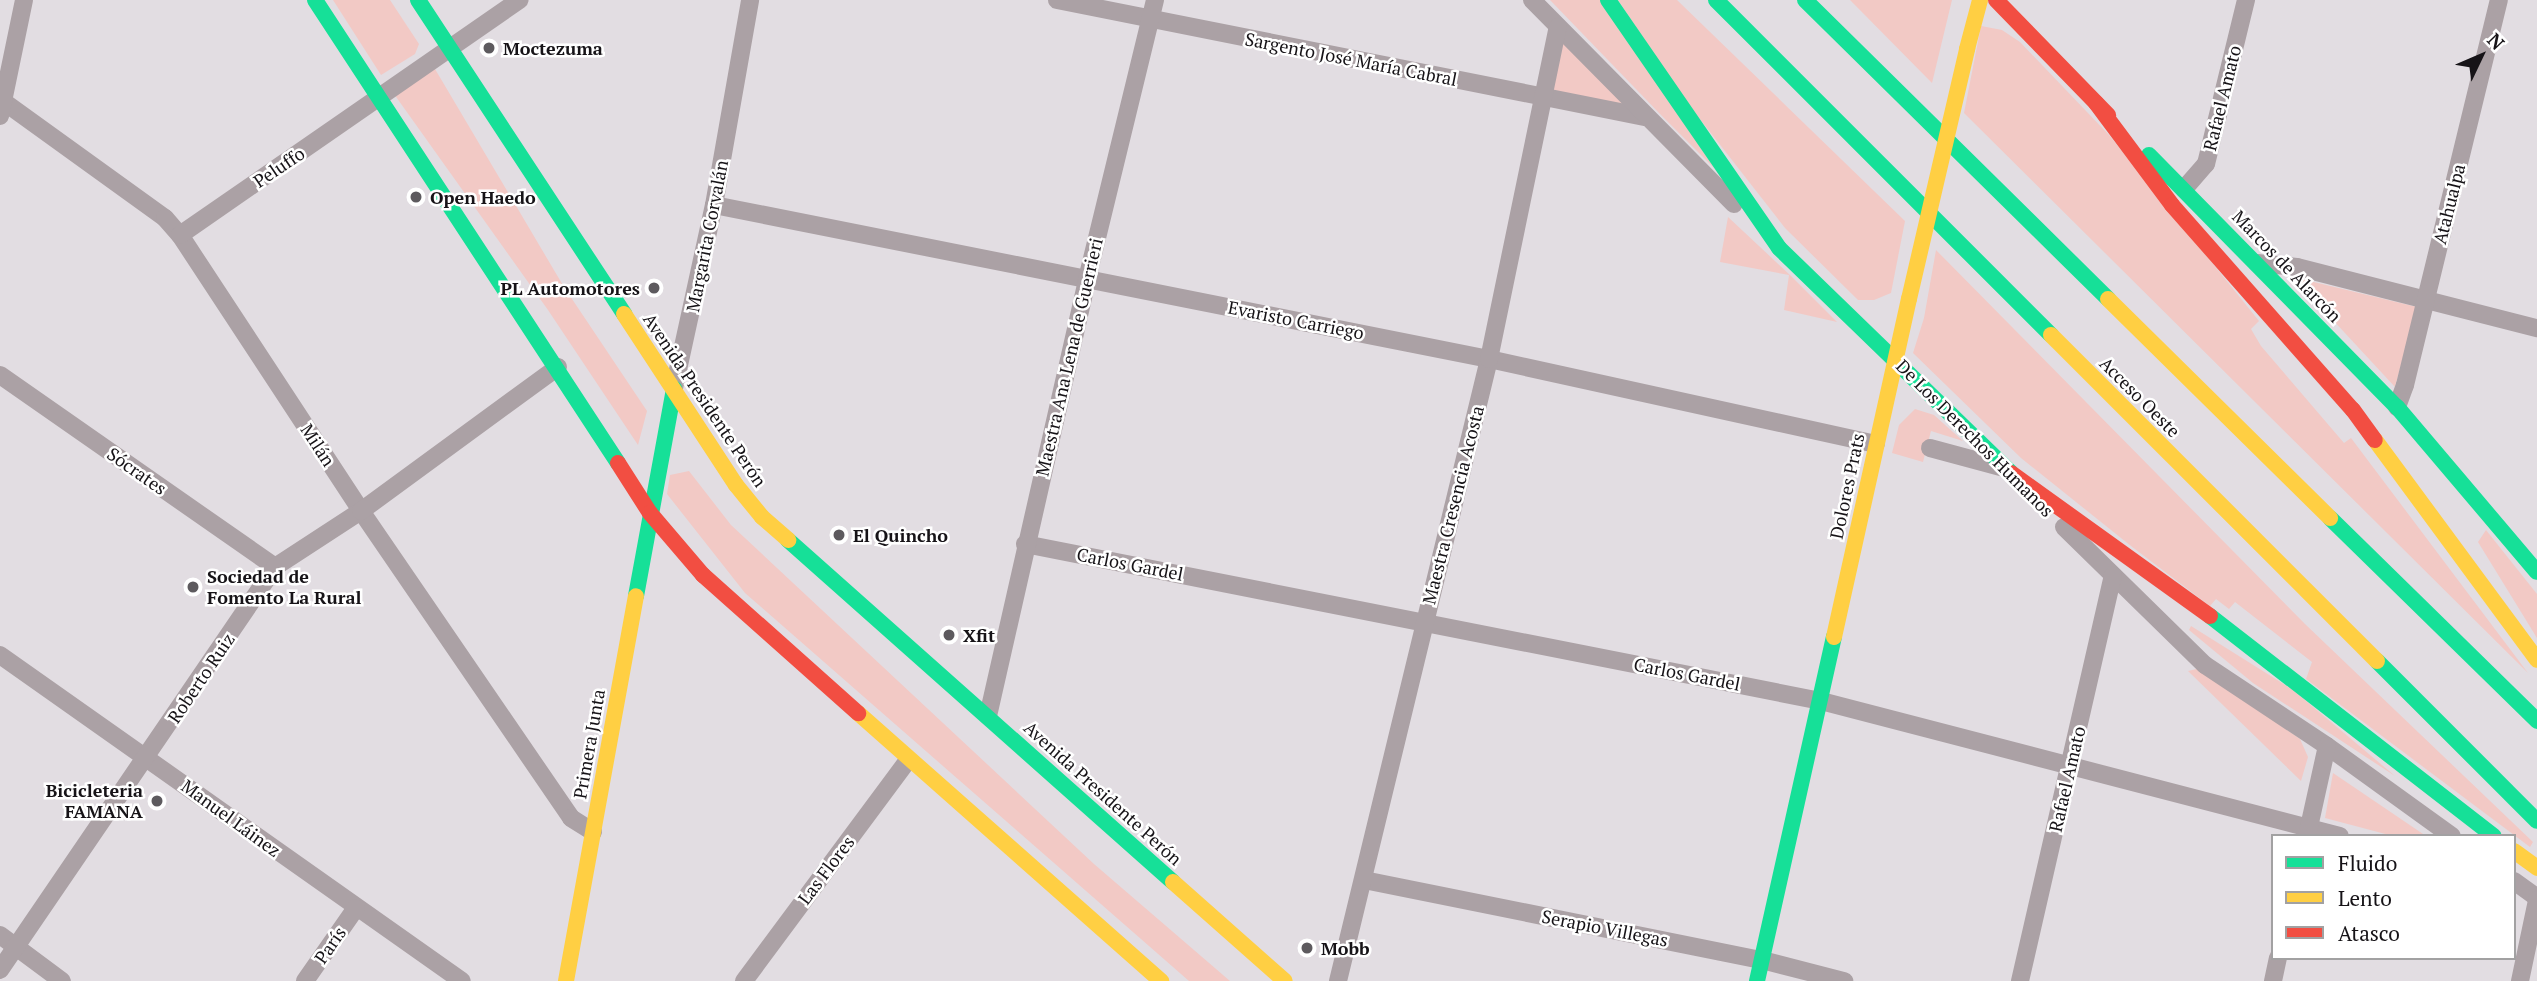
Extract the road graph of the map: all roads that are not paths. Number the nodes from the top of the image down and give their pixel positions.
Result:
1 (24, 0) edge
2 (314, 0) edge
3 (418, 0) edge
4 (520, 0) edge
5 (750, 0) edge
6 (1057, 0) edge
7 (1155, 0) edge
8 (1532, 0) edge
9 (1608, 0) edge
10 (1716, 0) edge
11 (1805, 0) edge
12 (1980, 0) edge
13 (1996, 0) edge
14 (2246, 0) edge
15 (2499, 0) edge
16 (1151, 19) junction
17 (1558, 27) junction
18 (448, 47) junction
19 (1544, 97) junction
20 (379, 99) junction
21 (2096, 103) junction
22 (1, 105) edge
23 (1645, 117) junction
24 (2184, 189) junction
25 (714, 205) junction
26 (180, 235) junction
27 (1779, 248) junction
28 (2257, 263) junction
29 (1087, 279) junction
30 (2426, 299) junction
31 (2537, 328) edge
32 (1489, 359) junction
33 (1896, 359) junction
34 (558, 367) junction
35 (0, 375) edge
36 (674, 388) junction
37 (2398, 407) junction
38 (1875, 444) junction
39 (1930, 449) dead end
40 (2008, 470) junction
41 (361, 511) junction
42 (650, 513) junction
43 (1026, 544) junction
44 (275, 567) junction
45 (2537, 572) edge
46 (2113, 576) junction
47 (1425, 622) junction
48 (0, 655) edge
49 (2537, 660) edge
50 (1821, 701) junction
51 (988, 716) junction
52 (2537, 720) edge
53 (2327, 746) junction
54 (148, 758) junction
55 (908, 760) junction
56 (2071, 766) junction
57 (2537, 821) edge
58 (593, 832) junction
59 (2308, 832) edge
60 (2449, 834) edge
61 (2491, 834) edge
62 (2516, 852) edge
63 (2537, 868) edge
64 (1364, 880) junction
65 (2516, 883) edge
66 (2537, 899) edge
67 (356, 908) junction
68 (0, 935) edge
69 (17, 947) junction
70 (1762, 960) junction
71 (2278, 960) edge
72 (0, 970) edge
73 (567, 980) edge
74 (62, 981) edge
75 (304, 981) edge
76 (462, 981) edge
77 (744, 981) edge
78 (1161, 981) edge
79 (1285, 981) edge
80 (1338, 981) edge
81 (1757, 981) edge
82 (1844, 981) edge
83 (2020, 981) edge
84 (2273, 981) edge
85 (2520, 981) edge

1 - 22 street
2 - 20 main road
3 - 18 main road, Avenida Presidente Perón
4 - 18 street
5 - 25 street, Margarita Corvalán
6 - 16 street, Sargento José María Cabral
7 - 16 street, Maestra Ana Lena de Guerrieri
8 - 17 street, De Los Derechos Humanos
9 - 27 main road
10 - 57 main road, Acceso Oeste
11 - 52 main road
12 - 33 main road, Dolores Prats, bridge
13 - 21 main road, Marcos de Alarcón
14 - 24 street, Rafael Amato
15 - 30 street, Atahualpa
16 - 19 street, Sargento José María Cabral
16 - 29 street, Maestra Ana Lena de Guerrieri
17 - 19 street, Maestra Cresencia Acosta
17 - 23 street, De Los Derechos Humanos
18 - 20 street, Peluffo
18 - 36 main road, Avenida Presidente Perón
19 - 23 street, Sargento José María Cabral
19 - 32 street, Maestra Cresencia Acosta
20 - 26 street, Peluffo
20 - 34 main road
21 - 24 main road, Marcos de Alarcón
21 - 49 main road
22 - 26 street, Milán
23 - 27 street, De Los Derechos Humanos
24 - 28 main road, Marcos de Alarcón
25 - 29 street, Evaristo Carriego
25 - 36 street, Margarita Corvalán
26 - 41 street, Milán
27 - 33 main road, De Los Derechos Humanos
28 - 30 street
28 - 37 main road, Marcos de Alarcón
29 - 32 street, Evaristo Carriego
29 - 43 street, Maestra Ana Lena de Guerrieri
30 - 31 street
30 - 37 street, Atahualpa
32 - 38 street, Evaristo Carriego
32 - 47 street, Maestra Cresencia Acosta
33 - 38 main road, Dolores Prats
33 - 40 main road, De Los Derechos Humanos
34 - 41 street, Roberto Ruiz
34 - 42 main road
35 - 44 street, Sócrates
36 - 42 main road, Margarita Corvalán
36 - 51 main road, Avenida Presidente Perón
37 - 45 main road, Marcos de Alarcón
38 - 50 main road, Dolores Prats
39 - 40 street
40 - 46 street, De Los Derechos Humanos
40 - 61 main road
41 - 44 street, Roberto Ruiz
41 - 58 street, Milán
42 - 55 main road
42 - 58 main road, Primera Junta
43 - 47 street, Carlos Gardel
43 - 51 street, Maestra Ana Lena de Guerrieri
44 - 54 street, Roberto Ruiz
46 - 53 street, De Los Derechos Humanos
46 - 56 street, Rafael Amato
47 - 50 street, Carlos Gardel
47 - 64 street, Maestra Cresencia Acosta
48 - 54 street, Manuel Láinez
50 - 56 street, Carlos Gardel
50 - 70 main road, Dolores Prats
51 - 79 main road, Avenida Presidente Perón
53 - 59 street
53 - 60 street, De Los Derechos Humanos
54 - 67 street, Manuel Láinez
54 - 69 street, Roberto Ruiz
55 - 77 street, Las Flores
55 - 78 main road
56 - 59 street, Carlos Gardel
56 - 83 street, Rafael Amato
58 - 73 main road, Primera Junta
62 - 63 main road
64 - 70 street, Serapio Villegas
64 - 80 street, Maestra Cresencia Acosta
65 - 66 street
66 - 85 street
67 - 75 street, París
67 - 76 street, Manuel Láinez
68 - 69 street
69 - 72 street, Roberto Ruiz
69 - 74 street
70 - 81 main road, Dolores Prats
70 - 82 street, Serapio Villegas
71 - 84 street

